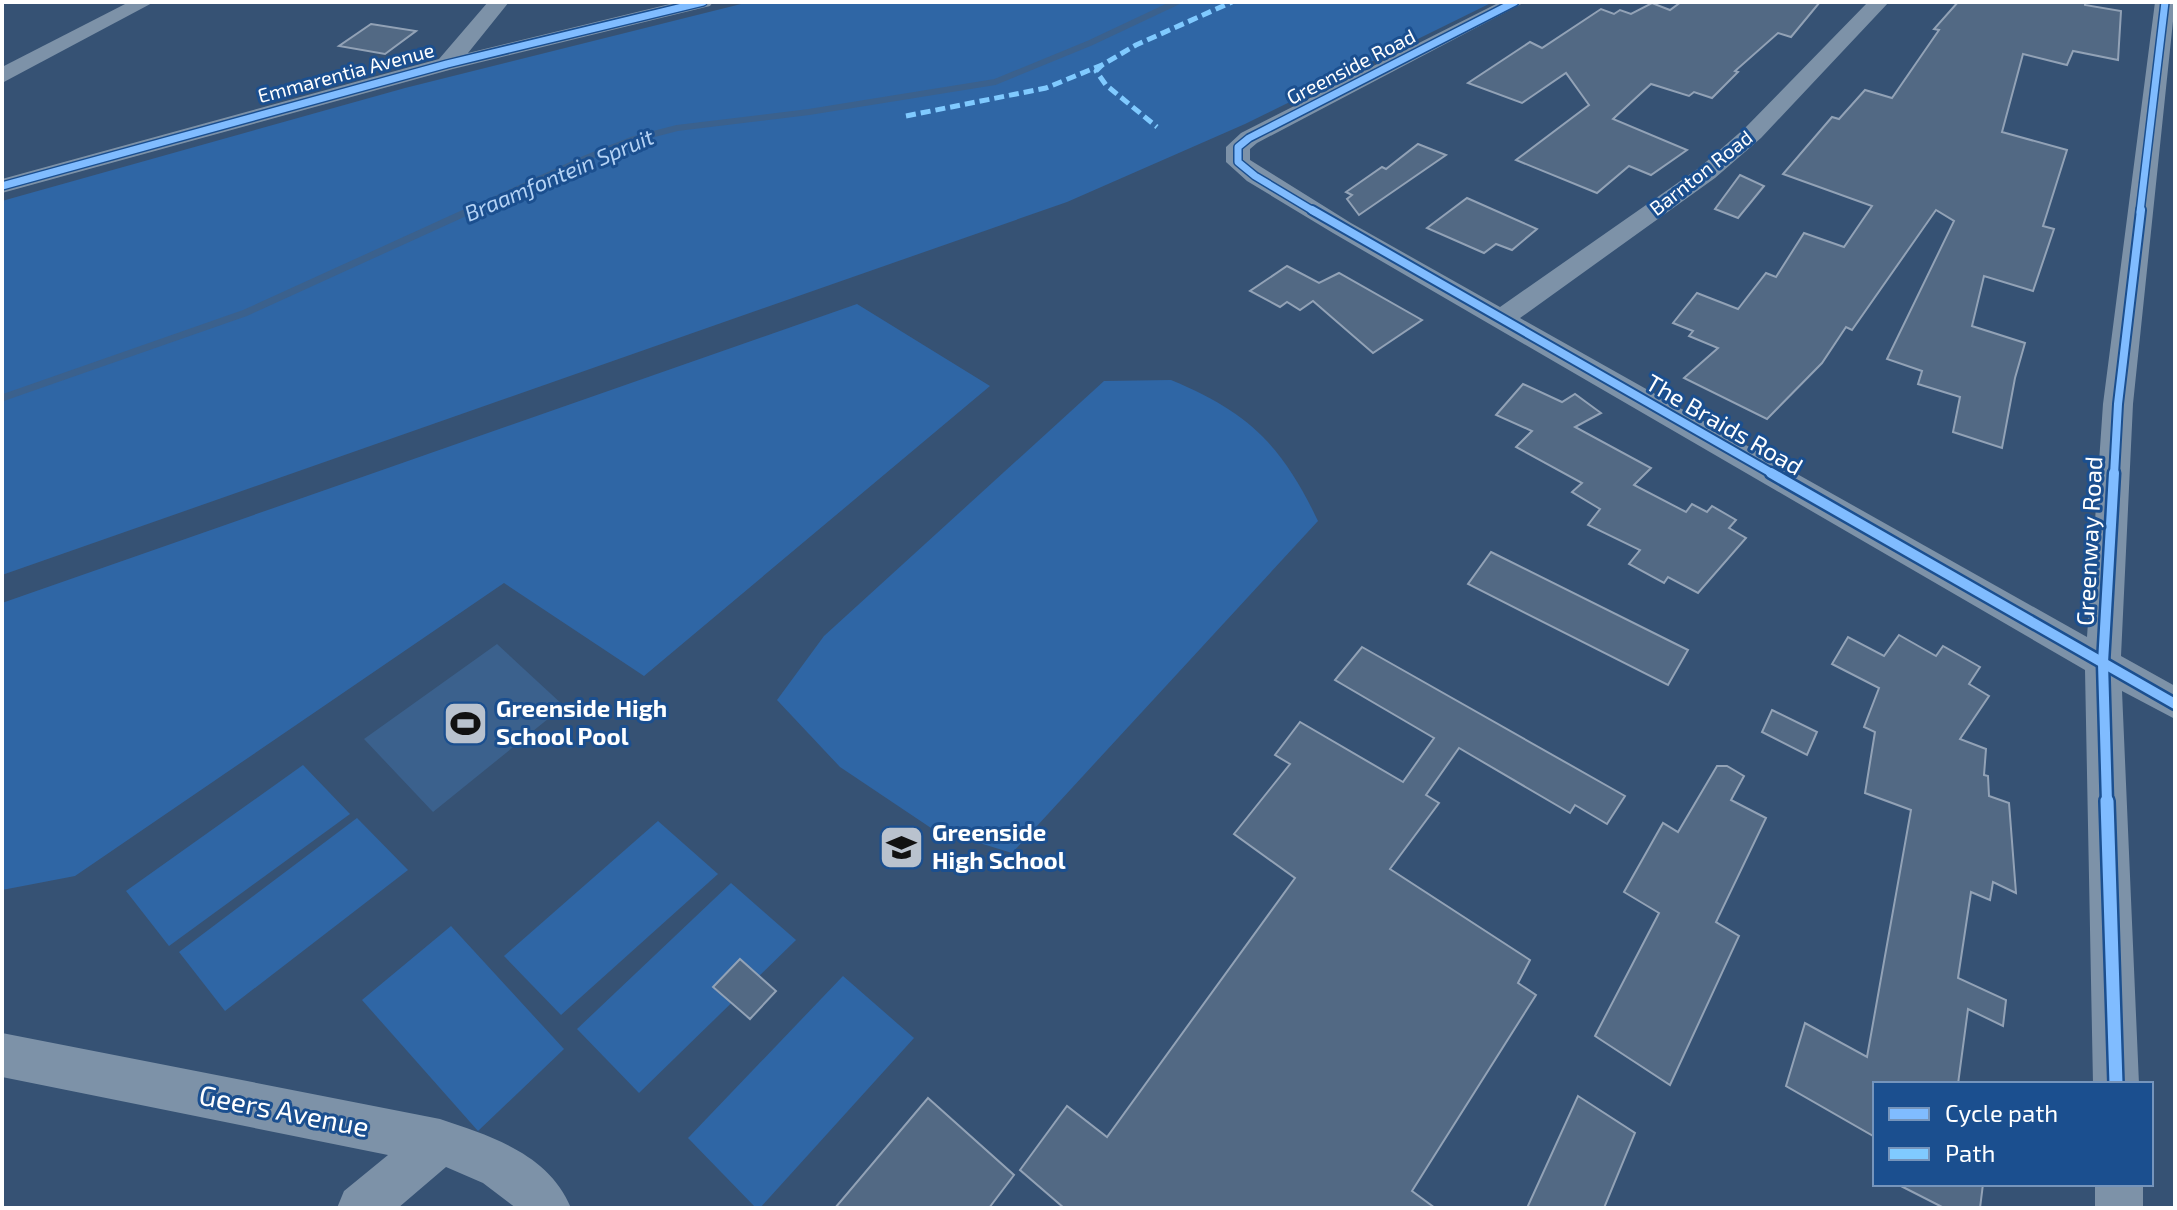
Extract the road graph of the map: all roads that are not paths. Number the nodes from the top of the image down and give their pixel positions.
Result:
1 (144, 2) edge
2 (499, 2) edge
3 (703, 2) edge
4 (1515, 2) edge
5 (1879, 2) edge
6 (2161, 5) edge
7 (447, 64) junction
8 (2, 76) edge
9 (1255, 176) joint
10 (2, 186) edge
11 (1501, 319) junction
12 (2103, 663) junction
13 (2175, 704) edge
14 (2, 1055) edge
15 (2116, 1082) edge
16 (440, 1142) junction
17 (2119, 1186) edge
18 (361, 1208) edge
19 (547, 1208) edge
20 (2119, 1208) edge

1 - 8 street
2 - 7 street
3 - 7 street, Emmarentia Avenue
4 - 9 street, Greenside Road
5 - 11 street, Barnton Road
6 - 12 street, Greenway Road
7 - 10 street, Emmarentia Avenue
9 - 11 street, The Braids Road
11 - 12 street, The Braids Road
12 - 13 street, The Braids Road
12 - 15 street, Greenway Road
14 - 16 street, Geers Avenue
16 - 18 street
16 - 19 street, Geers Avenue
17 - 20 street

